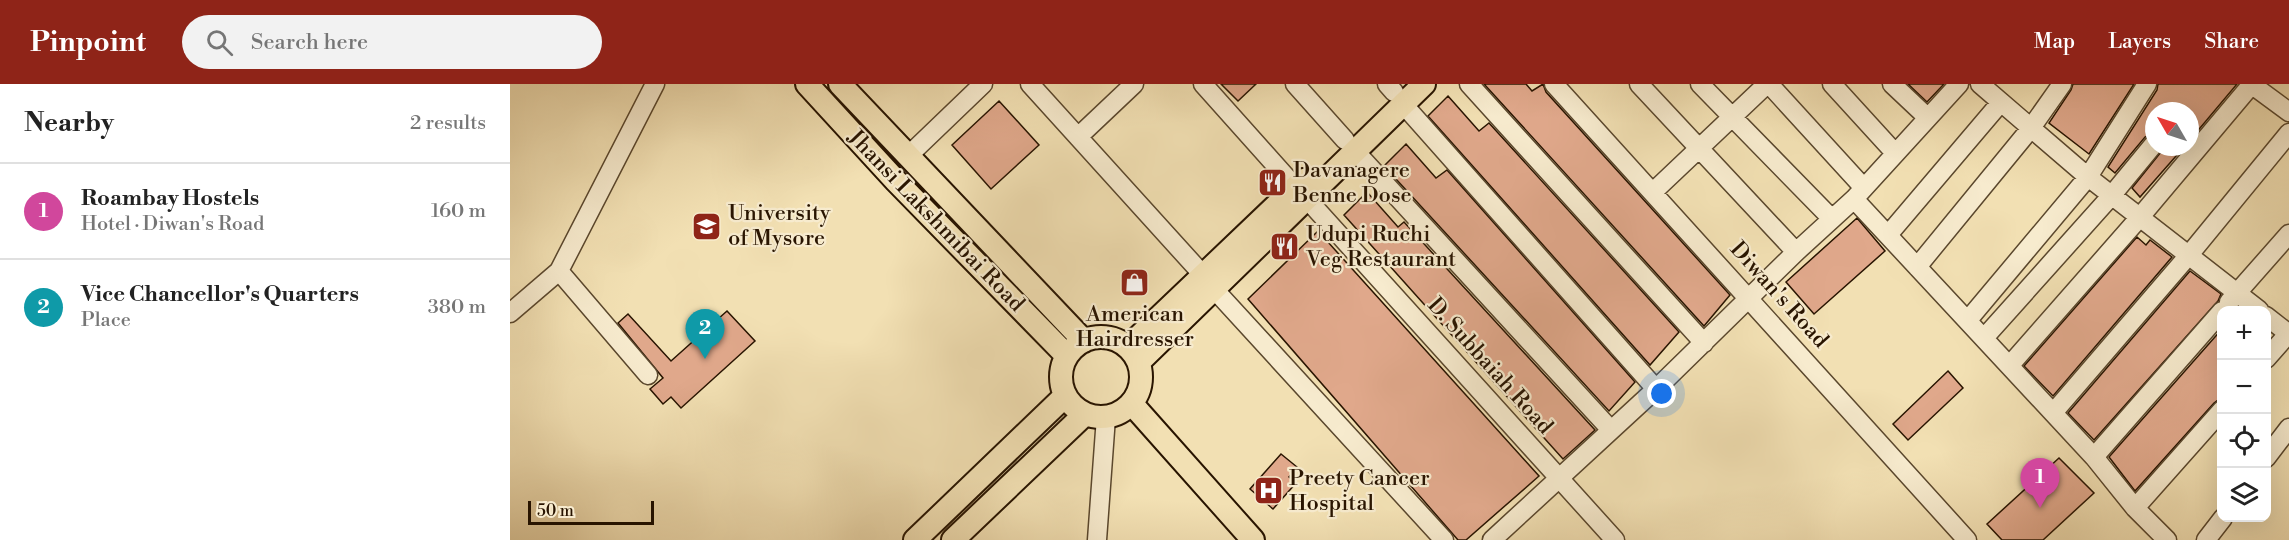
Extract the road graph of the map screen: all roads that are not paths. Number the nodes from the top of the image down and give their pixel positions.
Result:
1 (655, 84) edge
2 (807, 84) edge
3 (840, 84) edge
4 (983, 84) edge
5 (1134, 84) edge
6 (1295, 84) edge
7 (1424, 84) edge
8 (1468, 84) edge
9 (1554, 84) edge
10 (1639, 84) edge
11 (1700, 84) edge
12 (1768, 84) edge
13 (1832, 84) edge
14 (1892, 84) edge
15 (1959, 84) edge
16 (1980, 84) edge
17 (2062, 84) edge
18 (2147, 84) edge
19 (2252, 84) edge
20 (1206, 85) edge
21 (1041, 88) edge
22 (1397, 91) edge
23 (2001, 102) junction
24 (2289, 112) edge
25 (1733, 116) junction
26 (1927, 117) junction
27 (2031, 128) junction
28 (2289, 133) edge
29 (1078, 137) junction
30 (1350, 145) junction
31 (1699, 148) junction
32 (1895, 153) junction
33 (2145, 155) edge
34 (908, 156) junction
35 (2088, 177) junction
36 (1653, 192) junction
37 (1300, 193) junction
38 (1859, 194) junction
39 (2112, 195) junction
40 (2140, 217) junction
41 (1832, 219) junction
42 (2289, 234) edge
43 (1888, 235) junction
44 (1796, 252) junction
45 (2189, 255) junction
46 (1917, 267) junction
47 (559, 271) junction
48 (1208, 282) junction
49 (2237, 293) junction
50 (1749, 297) junction
51 (2226, 306) edge
52 (2254, 306) edge
53 (510, 314) edge
54 (2217, 317) edge
55 (1968, 320) junction
56 (2271, 320) edge
57 (2289, 334) edge
58 (1984, 338) junction
59 (1084, 341) junction
60 (1704, 343) junction
61 (1133, 354) junction
62 (2271, 354) edge
63 (1067, 356) junction
64 (2010, 365) junction
65 (648, 375) dead end
66 (1656, 389) junction
67 (1065, 396) junction
68 (1132, 404) junction
69 (2052, 413) junction
70 (2218, 414) edge
71 (1095, 416) junction
72 (2289, 428) edge
73 (1611, 430) junction
74 (2271, 451) edge
75 (2094, 457) junction
76 (1559, 478) junction
77 (2135, 508) junction
78 (2220, 522) edge
79 (915, 540) edge
80 (953, 540) edge
81 (1097, 540) edge
82 (1253, 540) edge
83 (1444, 540) edge
84 (1492, 540) edge
85 (1615, 540) edge
86 (1967, 540) edge
87 (2167, 540) edge
88 (2206, 540) edge

1 - 47 street
2 - 63 main road, Jhansi Lakshmibai Road
3 - 34 main road, Jhansi Lakshmibai Road
4 - 34 street
5 - 29 street
6 - 30 street
7 - 22 main road
8 - 60 street
9 - 36 street, Diwan's Road
10 - 31 street
11 - 25 street
12 - 25 street
12 - 38 street
13 - 32 street
14 - 26 street
15 - 26 street
16 - 23 street
17 - 27 street
18 - 35 street
19 - 24 street
19 - 40 street
20 - 37 street, D. Subbaiah Road
21 - 29 street
22 - 30 main road
22 - 66 street
23 - 27 street
23 - 43 street
25 - 31 street
25 - 41 street
26 - 32 street
27 - 35 street
27 - 46 street
28 - 45 street
29 - 48 street
30 - 37 main road
30 - 73 street
31 - 36 street
31 - 44 street
32 - 38 street
33 - 39 street
34 - 59 main road, Jhansi Lakshmibai Road
35 - 39 street
35 - 55 street
36 - 50 street, Diwan's Road
37 - 48 main road
37 - 76 street, D. Subbaiah Road
38 - 41 street
38 - 43 street
39 - 40 street
39 - 58 street
40 - 45 street
40 - 64 street
41 - 44 street
42 - 49 street
43 - 46 street
44 - 50 street
45 - 49 street
45 - 69 street
46 - 55 street
47 - 53 street
47 - 65 street
48 - 61 main road
48 - 83 street
49 - 51 street
49 - 52 street
50 - 60 street
50 - 86 street, Diwan's Road
54 - 75 street
55 - 58 street
56 - 57 street
57 - 62 street
58 - 64 street
59 - 61 main road
59 - 63 main road
60 - 66 street
61 - 68 main road
63 - 67 main road
64 - 69 street
66 - 73 street
67 - 71 main road
67 - 79 main road
68 - 71 main road
68 - 82 main road
69 - 75 street
70 - 77 street
71 - 80 main road
71 - 81 street
72 - 74 street
73 - 76 street
75 - 77 street
76 - 84 street
76 - 85 street, D. Subbaiah Road
77 - 87 street
78 - 88 street

